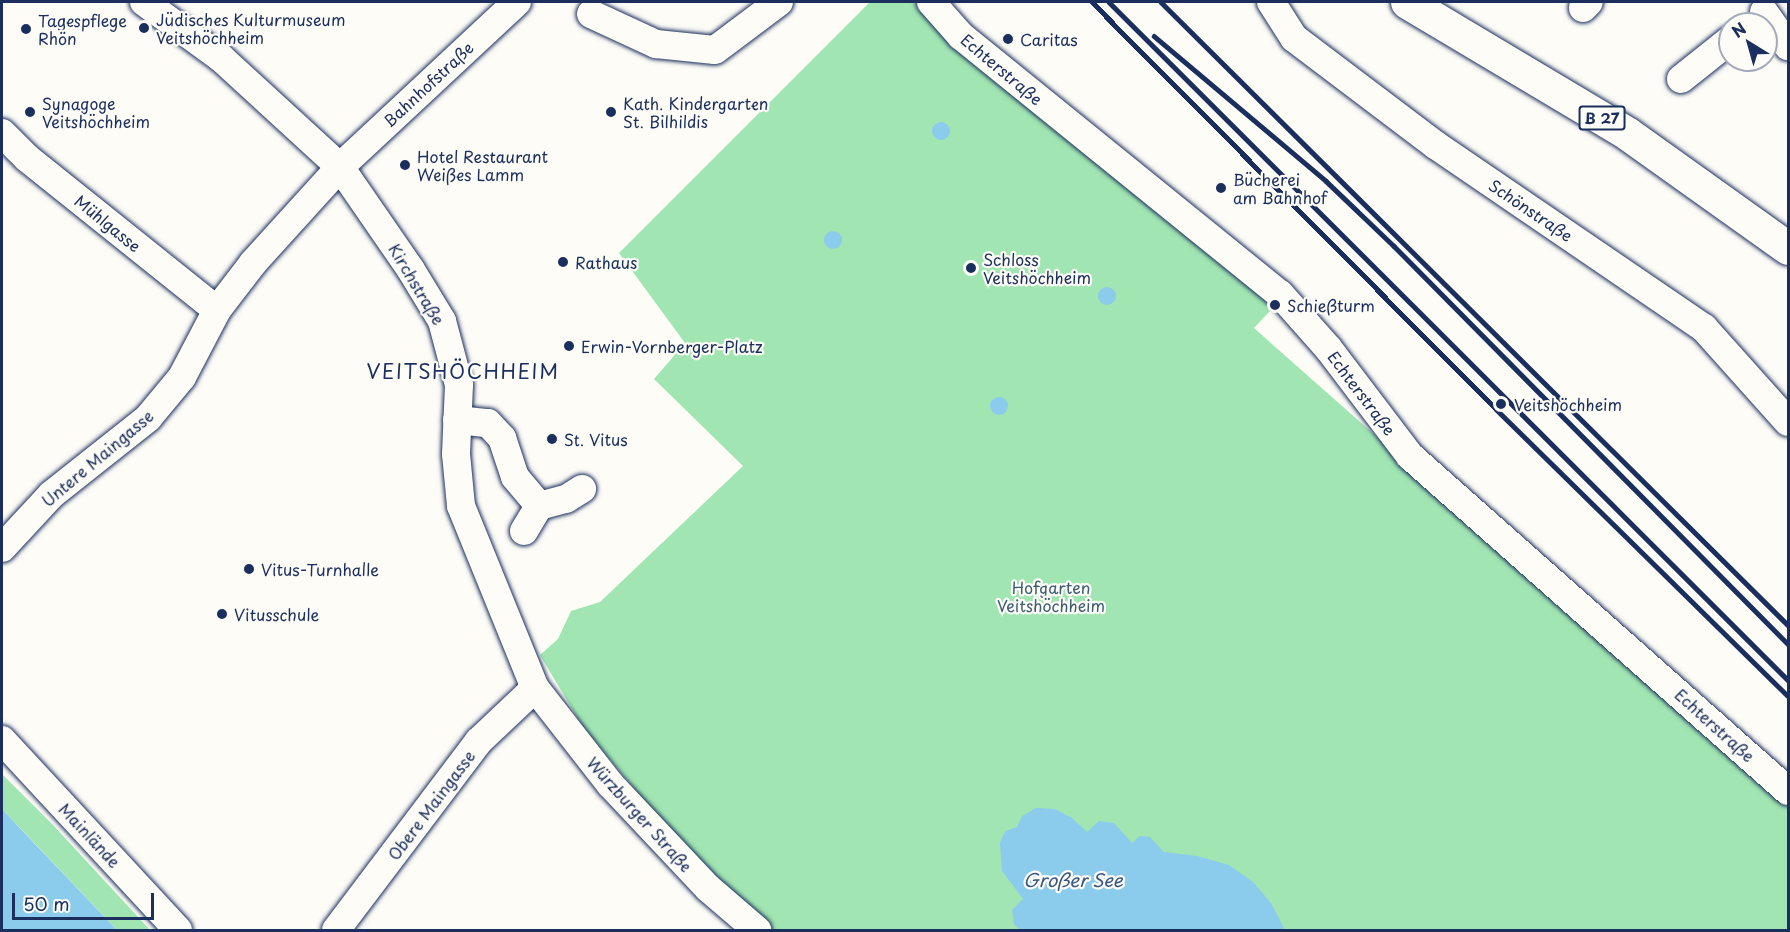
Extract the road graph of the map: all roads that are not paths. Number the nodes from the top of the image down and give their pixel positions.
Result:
1 (144, 2) edge
2 (517, 2) edge
3 (779, 2) edge
4 (931, 2) edge
5 (1271, 2) edge
6 (1407, 2) edge
7 (591, 14) dead end
8 (1778, 32) edge
9 (1788, 46) edge
10 (1718, 50) edge
11 (1681, 79) dead end
12 (2, 133) edge
13 (340, 167) junction
14 (1788, 248) edge
15 (217, 310) junction
16 (457, 420) junction
17 (1788, 422) edge
18 (582, 489) dead end
19 (539, 506) junction
20 (524, 531) dead end
21 (2, 548) edge
22 (535, 688) junction
23 (2, 740) edge
24 (1788, 791) edge
25 (178, 930) edge
26 (336, 930) edge
27 (757, 930) edge

1 - 13 street, Kirchstraße
2 - 13 street, Bahnhofstraße
3 - 7 street
4 - 24 street, Echterstraße
5 - 17 street, Schönstraße
6 - 14 main road, B 27
8 - 9 street
10 - 11 street
12 - 15 street, Mühlgasse
13 - 15 street, Untere Maingasse
13 - 16 street, Kirchstraße
15 - 21 street, Untere Maingasse
16 - 19 street
16 - 22 street, Kirchstraße
18 - 19 street
19 - 20 street
22 - 26 street, Obere Maingasse
22 - 27 street, Würzburger Straße
23 - 25 street, Mainlände

